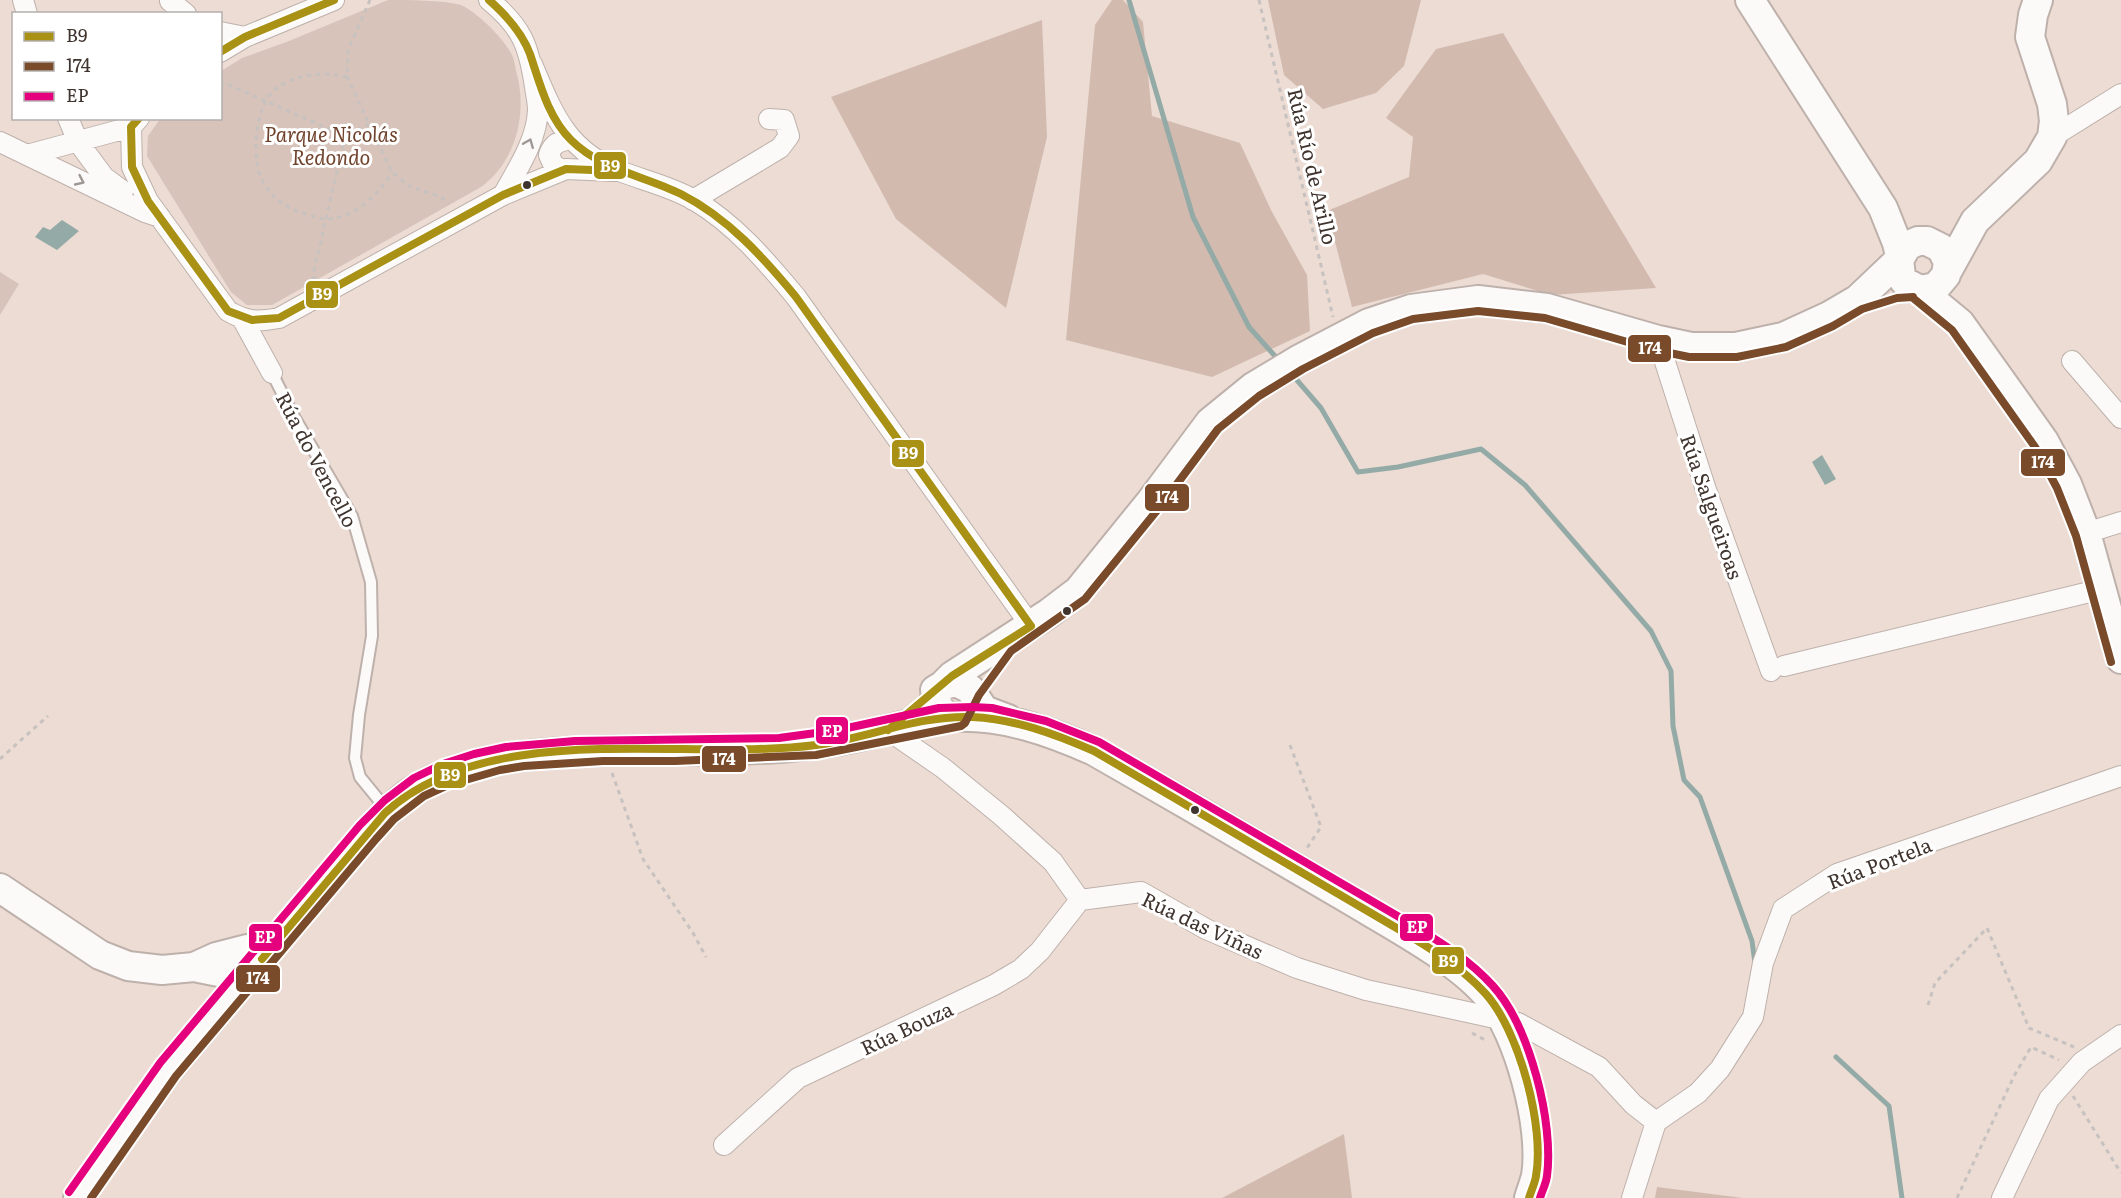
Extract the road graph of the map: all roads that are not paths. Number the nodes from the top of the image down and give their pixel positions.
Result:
1 (170, 0) edge
2 (334, 0) edge
3 (489, 0) edge
4 (515, 0) edge
5 (1750, 0) edge
6 (2038, 0) edge
7 (184, 12) edge
8 (222, 32) edge
9 (245, 38) junction
10 (222, 51) edge
11 (530, 58) junction
12 (2121, 94) edge
13 (769, 119) dead end
14 (69, 120) edge
15 (135, 122) edge
16 (2052, 137) junction
17 (570, 139) junction
18 (0, 142) edge
19 (78, 142) junction
20 (27, 155) junction
21 (561, 170) junction
22 (619, 171) junction
23 (503, 195) junction
24 (693, 200) junction
25 (1883, 208) junction
26 (154, 209) junction
27 (1974, 221) junction
28 (1925, 240) junction
29 (1900, 258) junction
30 (1947, 273) junction
31 (1916, 288) junction
32 (1858, 299) junction
33 (243, 320) junction
34 (1960, 323) junction
35 (1658, 340) junction
36 (2073, 361) dead end
37 (272, 373) joint
38 (2121, 418) edge
39 (2121, 522) edge
40 (2086, 533) junction
41 (2102, 589) junction
42 (1031, 626) junction
43 (1004, 643) junction
44 (2121, 659) edge
45 (943, 685) junction
46 (970, 689) junction
47 (951, 718) junction
48 (1012, 721) junction
49 (888, 730) junction
50 (2121, 776) edge
51 (387, 811) junction
52 (0, 888) edge
53 (1080, 900) junction
54 (231, 971) junction
55 (1497, 1032) junction
56 (2121, 1035) edge
57 (1656, 1122) junction
58 (724, 1144) dead end
59 (78, 1198) edge
60 (1529, 1198) edge
61 (1632, 1198) edge
62 (2002, 1198) edge

1 - 7 street
2 - 9 street
3 - 11 street
4 - 11 street
5 - 25 street
6 - 16 street
8 - 9 street
9 - 10 street
11 - 17 street
23 -> 11 street
12 - 16 street
13 - 24 street
14 - 19 street
15 - 19 street
15 - 26 street
16 - 27 street
17 - 21 street
17 - 22 street
18 - 20 street
19 - 20 street
19 - 26 street
20 -> 26 street
21 - 22 street
21 - 23 street
22 - 24 street
23 - 33 street
24 - 42 street
25 - 28 street
25 - 29 street
26 - 33 street
27 - 28 street
27 - 30 street
28 - 29 street
28 - 30 street
29 - 31 street
29 - 32 street
30 - 31 street
30 - 34 street
31 - 32 street
31 - 34 street
32 - 35 street
33 - 37 street, Rúa do Vencello
34 - 40 street
35 - 41 street, Rúa Salgueiroas
35 - 42 street
36 - 38 street
37 - 51 lane, Rúa do Vencello
39 - 40 street
40 - 41 street
41 - 44 street
42 - 43 street
43 - 45 street
43 - 46 street
45 - 46 street
45 - 47 street
45 - 49 street
46 - 47 street
46 - 48 street
47 - 48 street
47 - 49 street
48 - 55 street
49 - 51 street
49 - 53 street
50 - 57 street, Rúa Portela
51 - 54 street
52 - 54 street
53 - 55 street, Rúa das Viñas
53 - 58 street, Rúa Bouza
54 - 59 street
55 - 57 street, Rúa das Viñas
55 - 60 street
56 - 62 street
57 - 61 street

